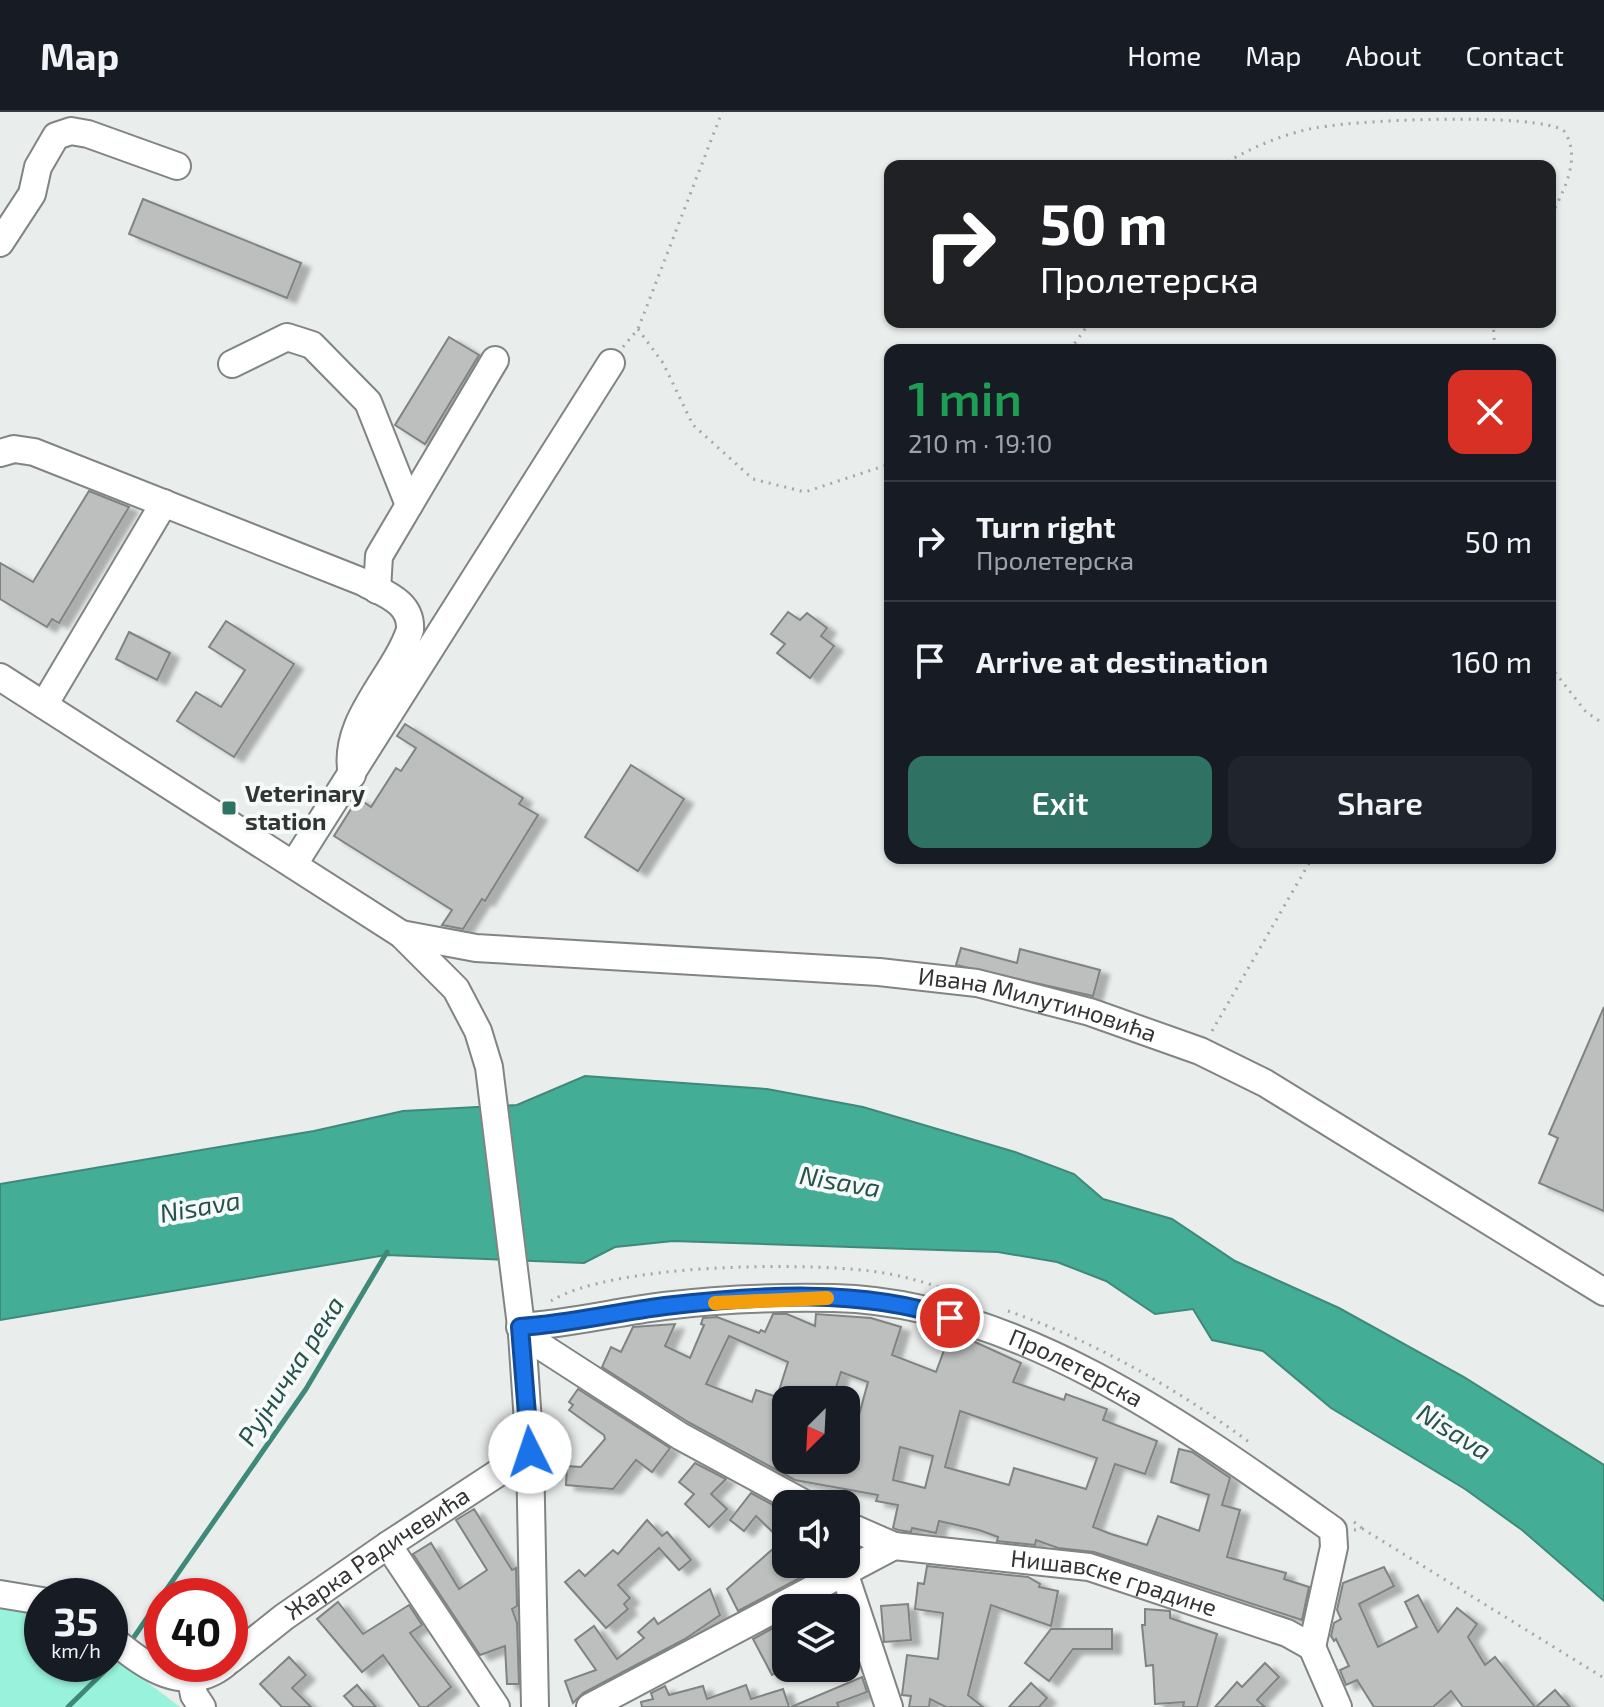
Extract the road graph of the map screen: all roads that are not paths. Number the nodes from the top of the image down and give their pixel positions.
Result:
1 (177, 166) dead end
2 (0, 243) edge
3 (495, 360) dead end
4 (611, 363) road end
5 (232, 364) dead end
6 (0, 453) edge
7 (164, 503) junction
8 (409, 505) junction
9 (377, 590) junction
10 (0, 677) edge
11 (44, 705) junction
12 (352, 775) junction
13 (294, 864) junction
14 (401, 934) junction
15 (476, 948) junction
16 (456, 989) junction
17 (1604, 1292) edge
18 (521, 1330) junction
19 (530, 1452) junction
20 (779, 1490) edge
21 (860, 1531) edge
22 (388, 1545) junction
23 (894, 1546) junction
24 (860, 1564) edge
25 (833, 1578) edge
26 (846, 1578) edge
27 (0, 1594) edge
28 (24, 1598) edge
29 (248, 1646) edge
30 (1312, 1647) junction
31 (192, 1682) edge
32 (202, 1707) edge
33 (496, 1707) edge
34 (535, 1707) edge
35 (590, 1707) edge
36 (889, 1707) edge
37 (1338, 1707) edge

1 - 2 street
3 - 8 street
4 - 12 street
5 - 8 street
6 - 7 street
7 - 9 street
7 - 11 street
8 - 9 street
9 - 12 street
10 - 11 street, Ивана Милутиновића
11 - 13 street, Ивана Милутиновића
12 - 13 street
13 - 14 street, Ивана Милутиновића
14 - 15 street, Ивана Милутиновића
14 - 16 street, Ивана Милутиновића
15 - 16 street
15 - 17 street, Ивана Милутиновића
16 - 18 street, Ивана Милутиновића
18 - 19 street, Ивана Милутиновића
18 - 20 street
18 - 30 street, Пролетерска
19 - 22 street, Жарка Радичевића
19 - 34 street, Ивана Милутиновића
21 - 23 street, Нишавске градине
22 - 29 street, Жарка Радичевића
22 - 33 street
23 - 24 street
23 - 30 street, Нишавске градине
25 - 35 street
26 - 36 street
27 - 28 street
30 - 37 street
31 - 32 street

